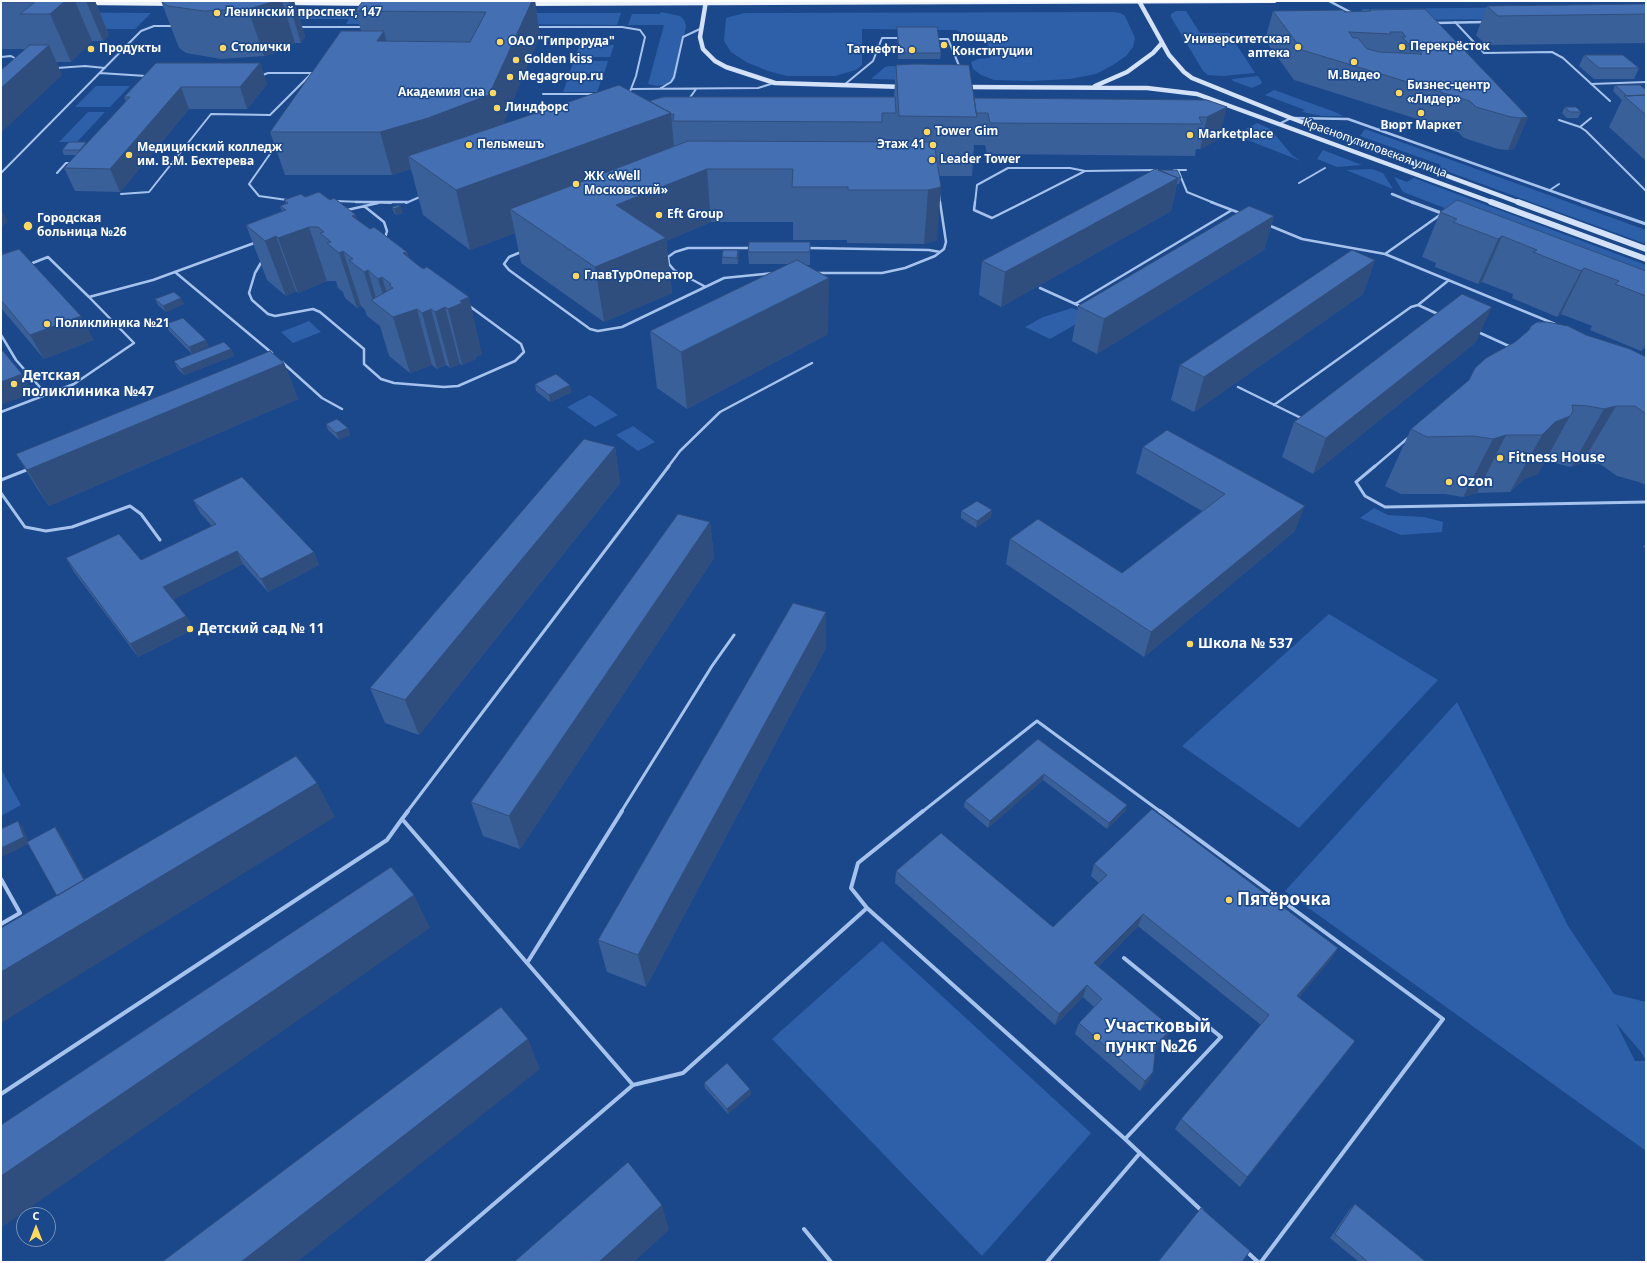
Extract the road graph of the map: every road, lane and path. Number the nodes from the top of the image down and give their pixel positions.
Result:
1 (1275, 1) edge
2 (1329, 1) edge
3 (1140, 2) edge
4 (706, 3) edge
5 (80, 4) dead end
6 (183, 4) edge
7 (275, 4) dead end
8 (379, 4) edge
9 (516, 4) edge
10 (1359, 16) edge
11 (1455, 22) junction
12 (1492, 22) edge
13 (1433, 23) edge
14 (178, 26) dead end
15 (296, 26) dead end
16 (359, 27) junction
17 (367, 27) edge
18 (530, 27) edge
19 (702, 28) junction
20 (355, 33) edge
21 (897, 38) edge
22 (938, 38) edge
23 (1162, 42) junction
24 (1, 56) edge
25 (23, 62) edge
26 (56, 68) dead end
27 (105, 68) junction
28 (962, 71) edge
29 (316, 72) edge
30 (100, 73) junction
31 (312, 73) junction
32 (148, 76) edge
33 (253, 76) edge
34 (969, 82) edge
35 (1646, 82) edge
36 (775, 83) junction
37 (1591, 84) junction
38 (843, 86) junction
39 (914, 87) edge
40 (953, 87) edge
41 (972, 87) junction
42 (1091, 88) junction
43 (631, 89) junction
44 (659, 89) junction
45 (696, 89) junction
46 (543, 94) dead end
47 (604, 94) edge
48 (628, 94) edge
49 (690, 99) edge
50 (1610, 101) dead end
51 (1291, 118) junction
52 (1591, 118) dead end
53 (1559, 120) dead end
54 (1279, 124) junction
55 (1580, 127) junction
56 (280, 140) edge
57 (80, 163) edge
58 (1325, 168) dead end
59 (1162, 170) edge
60 (1170, 170) edge
61 (1178, 170) junction
62 (1186, 170) dead end
63 (1085, 171) junction
64 (1, 173) edge
65 (57, 173) dead end
66 (1299, 183) dead end
67 (1559, 184) dead end
68 (1550, 190) junction
69 (1646, 191) edge
70 (939, 192) edge
71 (121, 194) dead end
72 (427, 194) edge
73 (1392, 194) dead end
74 (294, 200) edge
75 (333, 201) edge
76 (388, 202) junction
77 (364, 206) junction
78 (1232, 210) junction
79 (341, 212) edge
80 (1443, 213) junction
81 (1246, 216) edge
82 (1450, 216) edge
83 (1267, 224) dead end
84 (1646, 224) edge
85 (385, 239) edge
86 (261, 241) dead end
87 (753, 248) edge
88 (807, 248) edge
89 (1646, 249) edge
90 (522, 252) dead end
91 (940, 252) junction
92 (1385, 254) junction
93 (266, 255) edge
94 (1646, 259) edge
95 (28, 265) edge
96 (175, 272) junction
97 (780, 273) edge
98 (810, 273) edge
99 (1449, 280) junction
100 (704, 286) junction
101 (1040, 288) edge
102 (89, 297) junction
103 (464, 302) dead end
104 (1075, 304) junction
105 (1418, 305) junction
106 (1088, 310) edge
107 (1446, 318) edge
108 (1561, 326) edge
109 (1472, 330) edge
110 (1, 335) edge
111 (1513, 348) edge
112 (275, 357) edge
113 (16, 360) junction
114 (281, 361) edge
115 (8, 363) edge
116 (812, 363) dead end
117 (1238, 387) edge
118 (46, 394) junction
119 (1274, 405) junction
120 (342, 409) dead end
121 (1, 412) edge
122 (1310, 422) edge
123 (1409, 437) dead end
124 (32, 467) edge
125 (1, 480) edge
126 (1, 492) edge
127 (1646, 502) edge
128 (160, 540) dead end
129 (734, 635) dead end
130 (402, 819) junction
131 (1, 879) edge
132 (867, 908) junction
133 (1, 924) edge
134 (1124, 958) dead end
135 (527, 963) junction
136 (633, 1085) junction
137 (1, 1094) edge
138 (1125, 1139) junction
139 (1140, 1153) junction
140 (1205, 1214) edge
141 (804, 1229) dead end
142 (1240, 1246) edge
143 (426, 1262) edge
144 (831, 1262) edge
145 (1047, 1262) edge
146 (1259, 1262) edge

1 - 3 main road
2 - 10 street
3 - 4 main road
3 - 23 main road
4 - 9 main road
4 - 19 main road
5 - 6 main road
7 - 8 main road
11 - 12 street
11 - 13 street
11 - 37 lane
14 - 27 lane
15 - 16 lane
16 - 17 lane
16 - 20 lane
18 - 43 lane
19 - 36 main road
19 - 44 lane
21 - 38 lane
22 - 28 lane
23 - 42 main road
23 - 51 main road, Краснопутиловская улица
24 - 25 lane
26 - 27 lane
27 - 30 lane
29 - 31 lane
30 - 32 lane
30 - 64 lane
31 - 33 lane
31 - 71 lane
34 - 41 lane
35 - 37 lane
36 - 38 main road
36 - 45 lane
37 - 50 lane
38 - 39 main road
40 - 41 main road
41 - 42 main road
42 - 54 main road, Краснопутиловская улица
43 - 44 lane
43 - 48 lane
44 - 45 lane
45 - 49 lane
46 - 47 lane
51 - 54 lane
51 - 68 street, Краснопутиловская улица
51 - 89 main road, Краснопутиловская улица
52 - 55 lane
53 - 55 lane
54 - 94 main road, Краснопутиловская улица
55 - 69 lane
56 - 74 lane
57 - 65 lane
58 - 66 lane
59 - 63 lane
60 - 61 lane
61 - 62 lane
61 - 78 lane
63 - 63 lane
67 - 68 lane
68 - 84 street, Краснопутиловская улица
70 - 91 lane
72 - 76 lane
73 - 80 street
75 - 76 lane
76 - 77 lane
77 - 79 lane
77 - 85 lane
78 - 81 lane
78 - 104 lane
80 - 82 street
80 - 92 lane
83 - 92 lane
86 - 96 lane
87 - 100 lane
88 - 91 lane
90 - 100 lane
91 - 98 lane
92 - 99 lane
93 - 103 lane
95 - 102 lane
96 - 102 lane
96 - 112 lane
97 - 100 lane
99 - 105 lane
99 - 108 lane
101 - 104 lane
102 - 118 lane
104 - 106 lane
105 - 107 lane
105 - 119 lane
109 - 111 lane
110 - 113 lane
113 - 115 lane
113 - 118 lane
114 - 120 lane
116 - 130 lane
117 - 119 lane
118 - 121 lane
119 - 122 lane
123 - 127 lane
124 - 125 lane
126 - 128 lane
129 - 135 lane
130 - 135 lane
130 - 137 lane
131 - 133 lane
132 - 136 lane
132 - 138 lane
132 - 146 lane
134 - 138 lane
135 - 136 lane
136 - 143 lane
138 - 139 lane
139 - 140 lane
139 - 145 lane
141 - 144 lane
142 - 146 lane

